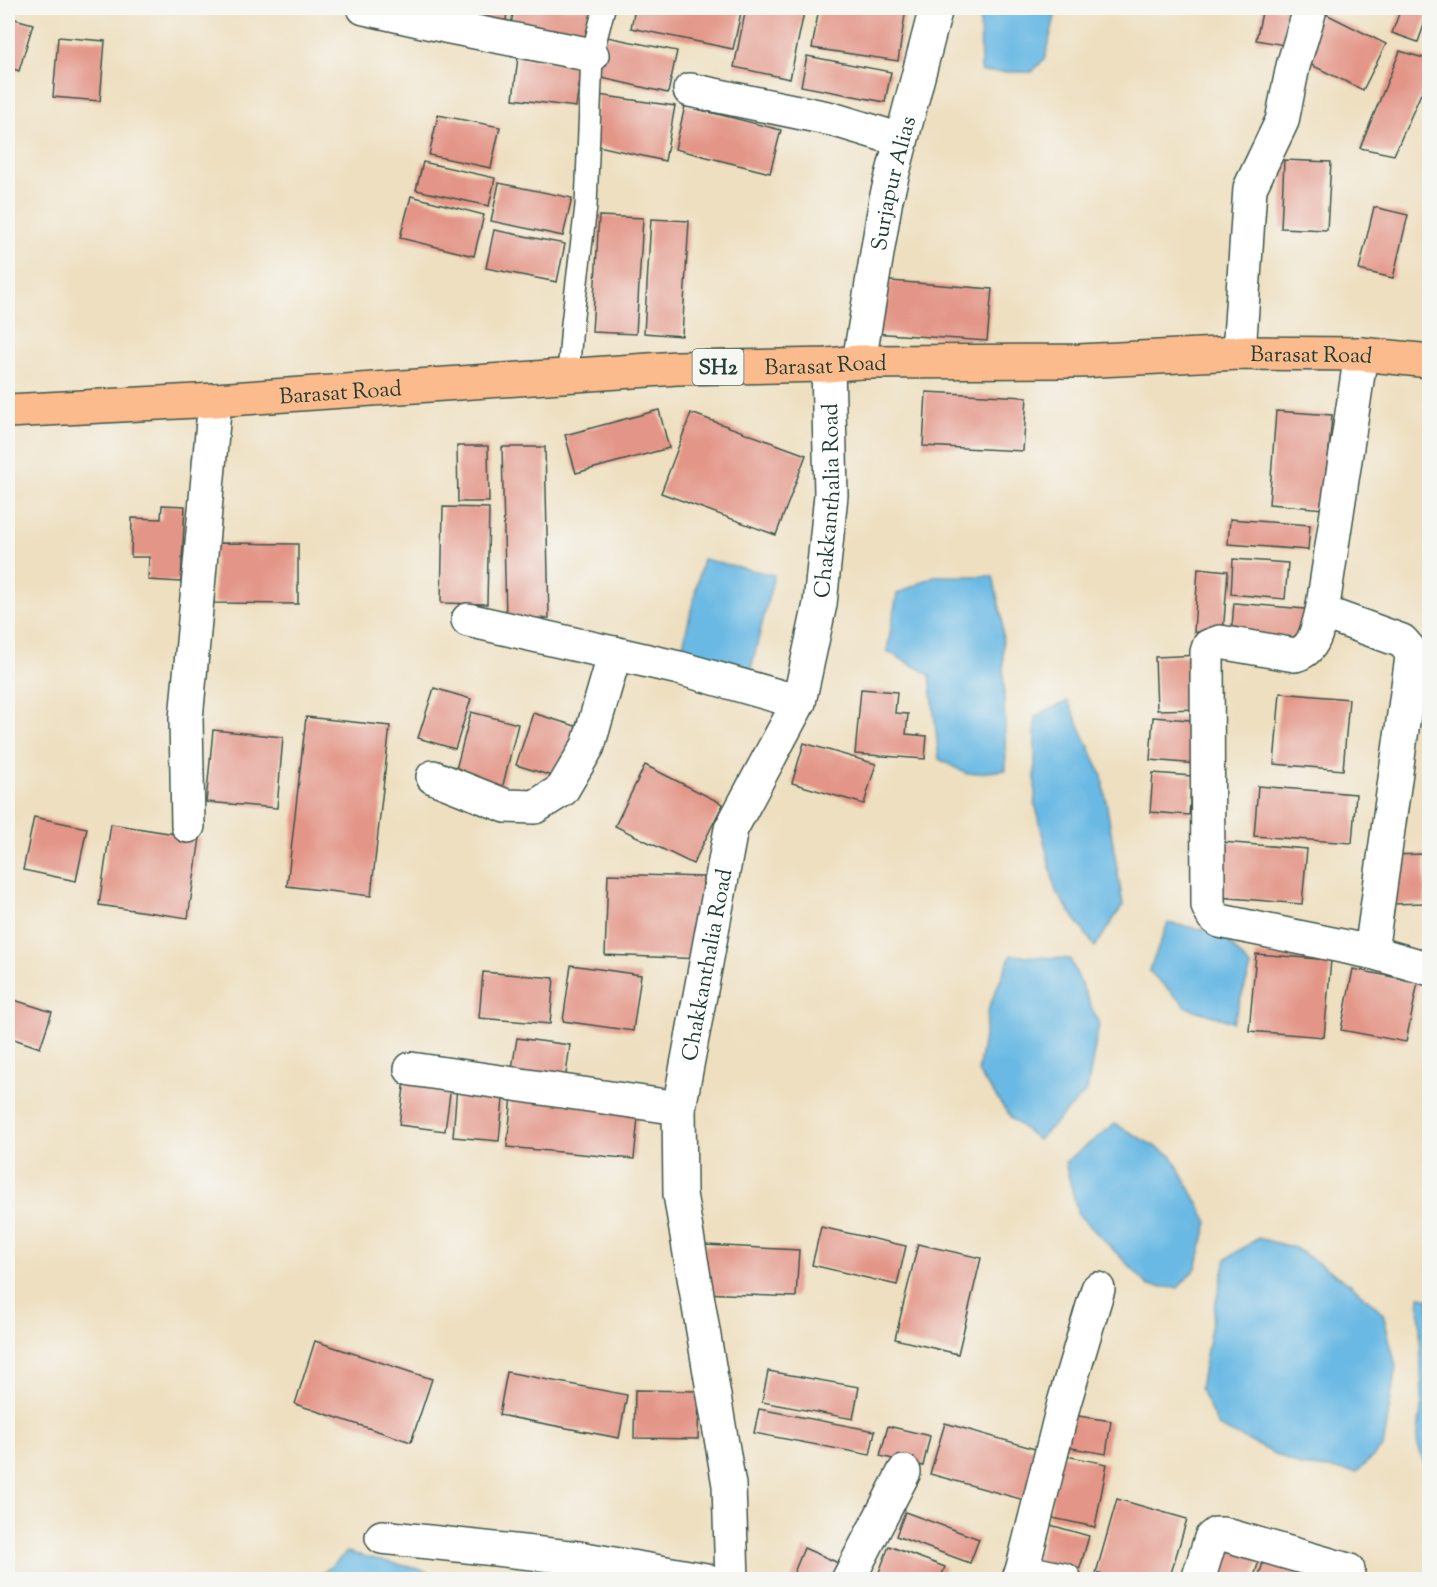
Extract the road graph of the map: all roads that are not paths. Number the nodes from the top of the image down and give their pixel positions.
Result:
1 (364, 8) edge
2 (604, 8) edge
3 (936, 8) edge
4 (1309, 13) dead end
5 (592, 55) junction
6 (690, 90) dead end
7 (901, 140) junction
8 (1239, 353) junction
9 (1361, 354) junction
10 (1430, 361) edge
11 (844, 364) junction
12 (568, 377) junction
13 (215, 400) junction
14 (8, 411) edge
15 (1322, 612) junction
16 (468, 620) dead end
17 (615, 652) junction
18 (799, 702) junction
19 (433, 777) dead end
20 (188, 826) dead end
21 (1371, 952) junction
22 (1430, 969) edge
23 (411, 1069) dead end
24 (679, 1108) junction
25 (1098, 1289) dead end
26 (904, 1472) dead end
27 (382, 1537) dead end
28 (1348, 1570) dead end
29 (1020, 1575) edge
30 (706, 1580) edge
31 (732, 1580) edge
32 (848, 1580) edge
33 (1065, 1580) edge
34 (1198, 1580) edge

1 - 5 street
2 - 5 lane
3 - 7 street, Surjapur Alias
4 - 8 street
5 - 12 lane
6 - 7 street
7 - 11 street, Surjapur Alias
8 - 9 main road, Barasat Road / SH2
8 - 11 main road, Barasat Road / SH2
9 - 10 main road, Barasat Road / SH2
9 - 15 street
11 - 12 main road, Barasat Road / SH2
11 - 18 street, Chakkanthalia Road
12 - 13 main road, Barasat Road / SH2
13 - 14 main road, Barasat Road / SH2
13 - 20 street
15 - 21 street
15 - 21 street
16 - 17 street
17 - 18 street
17 - 19 street
18 - 24 street, Chakkanthalia Road
21 - 22 street
23 - 24 street
24 - 31 street, Chakkanthalia Road
25 - 29 street
26 - 32 street
27 - 30 street
28 - 34 street
29 - 33 street

